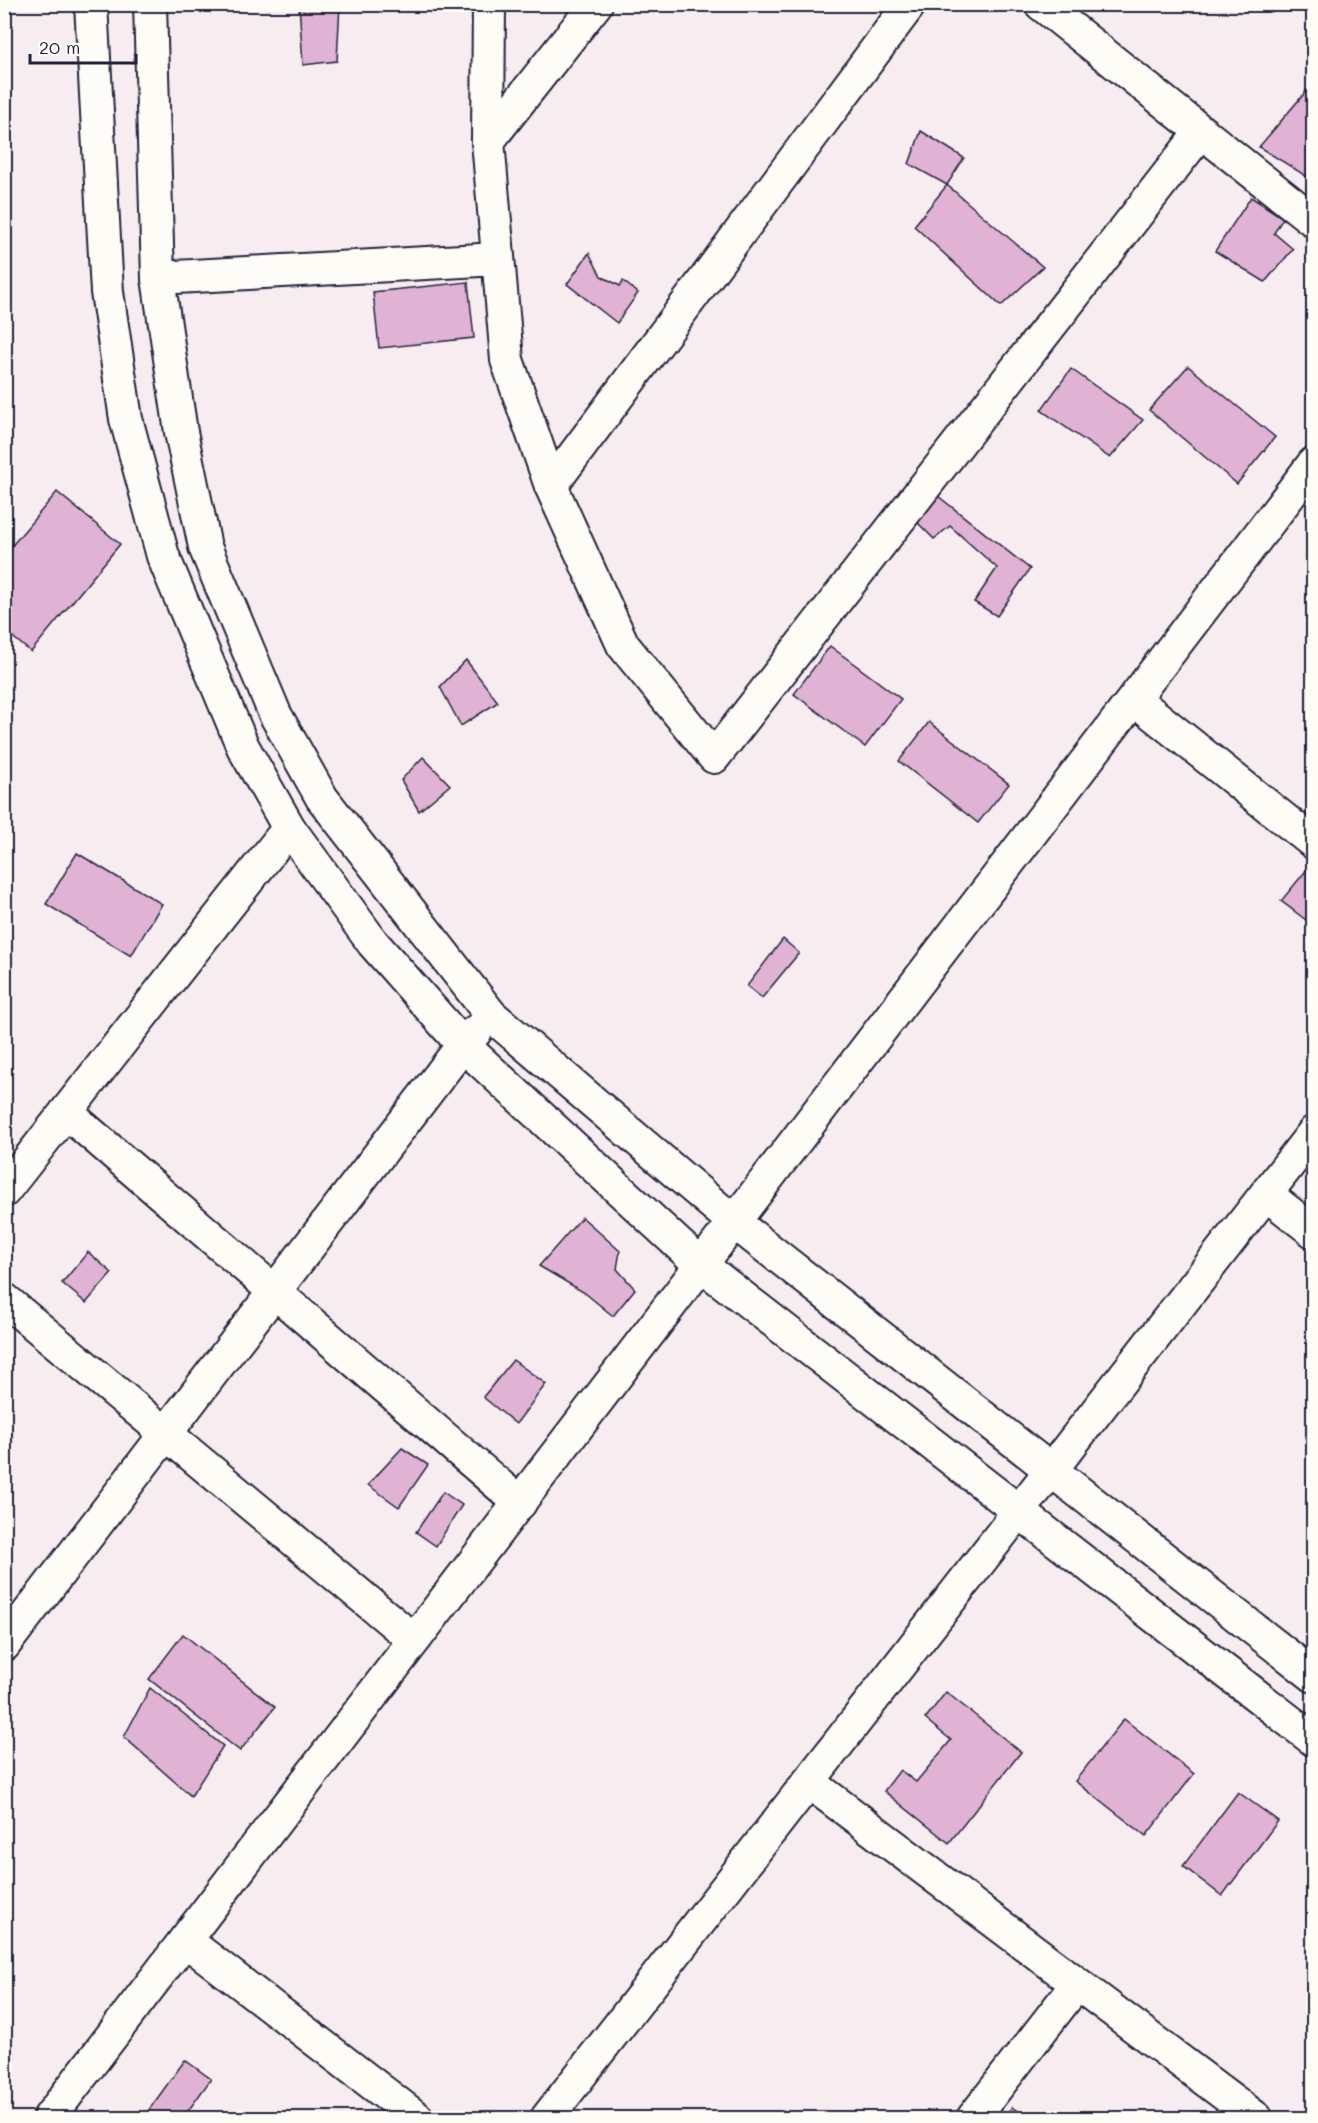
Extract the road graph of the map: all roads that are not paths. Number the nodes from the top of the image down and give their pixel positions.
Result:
1 (91, 4) edge
2 (150, 4) edge
3 (489, 4) edge
4 (596, 4) edge
5 (910, 4) edge
6 (1041, 4) edge
7 (1201, 132) junction
8 (488, 141) junction
9 (1314, 221) edge
10 (498, 259) junction
11 (158, 278) junction
12 (1314, 464) edge
13 (552, 486) junction
14 (1134, 699) junction
15 (289, 828) junction
16 (1314, 843) edge
17 (491, 1015) junction
18 (463, 1045) junction
19 (66, 1112) junction
20 (1314, 1132) edge
21 (4, 1191) edge
22 (1266, 1194) junction
23 (734, 1222) junction
24 (1314, 1232) edge
25 (701, 1265) junction
26 (275, 1292) junction
27 (4, 1299) edge
28 (166, 1434) junction
29 (1051, 1470) junction
30 (520, 1503) junction
31 (1019, 1512) junction
32 (414, 1641) junction
33 (4, 1645) edge
34 (1314, 1676) edge
35 (1314, 1740) edge
36 (808, 1782) junction
37 (185, 1940) junction
38 (1077, 1984) junction
39 (49, 2118) edge
40 (417, 2118) edge
41 (547, 2118) edge
42 (973, 2118) edge
43 (1256, 2118) edge

1 - 15 street
2 - 11 street
3 - 8 street
4 - 8 street
5 - 13 street
6 - 7 street
7 - 9 street
7 - 13 street
8 - 10 street
10 - 11 street
10 - 13 street
11 - 17 street
12 - 14 street
14 - 16 street
14 - 23 street
15 - 18 street
15 - 19 street
17 - 18 street
17 - 23 street
18 - 25 street
18 - 26 street
19 - 21 street
19 - 26 street
20 - 22 street
22 - 24 street
22 - 29 street
23 - 25 street
23 - 29 street
25 - 30 street
25 - 31 street
26 - 28 street
26 - 30 street
27 - 28 street
28 - 32 street
28 - 33 street
29 - 31 street
29 - 34 street
30 - 32 street
31 - 35 street
31 - 36 street
32 - 37 street
36 - 38 street
36 - 41 street
37 - 39 street
37 - 40 street
38 - 42 street
38 - 43 street

